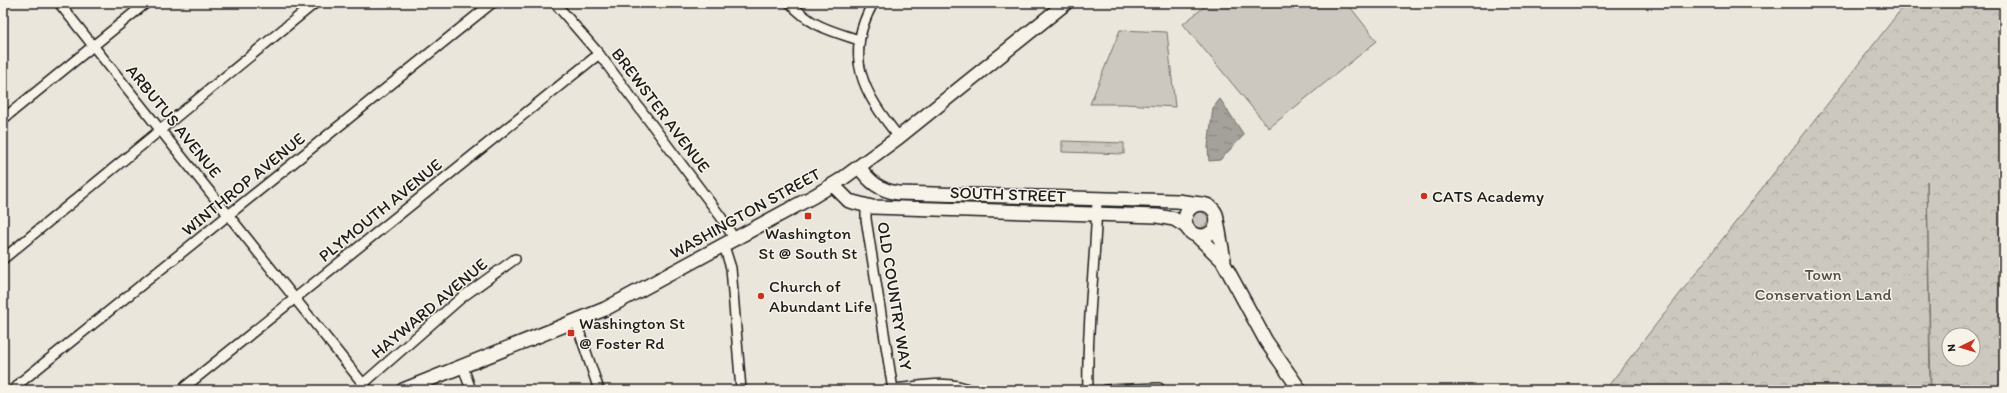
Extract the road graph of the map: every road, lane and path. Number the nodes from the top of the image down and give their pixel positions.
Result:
1 (59, 3) edge
2 (146, 3) edge
3 (315, 3) edge
4 (492, 3) edge
5 (556, 3) edge
6 (790, 3) edge
7 (873, 3) edge
8 (1066, 3) edge
9 (859, 40) junction
10 (93, 46) junction
11 (599, 54) junction
12 (3, 119) edge
13 (160, 130) junction
14 (899, 137) junction
15 (859, 167) junction
16 (833, 185) junction
17 (1097, 198) junction
18 (1202, 204) junction
19 (866, 206) junction
20 (1096, 214) junction
21 (229, 215) junction
22 (1216, 220) junction
23 (1192, 231) junction
24 (736, 240) junction
25 (724, 246) junction
26 (3, 259) edge
27 (515, 259) dead end
28 (1226, 267) junction
29 (296, 298) junction
30 (576, 322) junction
31 (463, 367) junction
32 (366, 387) edge
33 (1159, 388) dead end
34 (14, 390) edge
35 (181, 390) edge
36 (403, 390) edge
37 (471, 390) edge
38 (599, 390) edge
39 (741, 390) edge
40 (893, 390) edge
41 (970, 390) edge
42 (1088, 390) edge
43 (1106, 390) edge
44 (1300, 390) edge

1 - 10 street, ARBUTUS AVENUE
2 - 10 street
3 - 13 street
4 - 21 street, WINTHROP AVENUE
5 - 11 street, BREWSTER AVENUE
6 - 9 street
7 - 9 street
8 - 14 main road, WASHINGTON STREET
9 - 14 street
10 - 12 street
10 - 13 street, ARBUTUS AVENUE
11 - 24 street, BREWSTER AVENUE
11 - 29 street, PLYMOUTH AVENUE
13 - 21 street, ARBUTUS AVENUE
13 - 26 street
14 - 15 main road, WASHINGTON STREET
15 - 16 main road, WASHINGTON STREET
15 - 17 main road, SOUTH STREET
16 - 19 main road, SOUTH STREET
16 - 24 main road, WASHINGTON STREET
17 - 18 main road, SOUTH STREET
17 - 20 street
18 - 22 main road
18 - 23 main road
19 - 20 main road, SOUTH STREET
19 - 40 street, OLD COUNTRY WAY
20 - 23 main road, SOUTH STREET
20 - 42 street
21 - 29 street, ARBUTUS AVENUE
21 - 34 street, WINTHROP AVENUE
22 - 23 main road
22 - 28 main road, SOUTH STREET
23 - 28 main road, SOUTH STREET
24 - 25 main road, WASHINGTON STREET
25 - 30 main road, WASHINGTON STREET
25 - 39 street
27 - 32 street, HAYWARD AVENUE
28 - 44 main road, SOUTH STREET
29 - 32 street, ARBUTUS AVENUE
29 - 35 street, PLYMOUTH AVENUE
30 - 31 main road, WASHINGTON STREET
30 - 38 street
31 - 36 main road, WASHINGTON STREET
31 - 37 street
33 - 43 street
40 - 41 street

